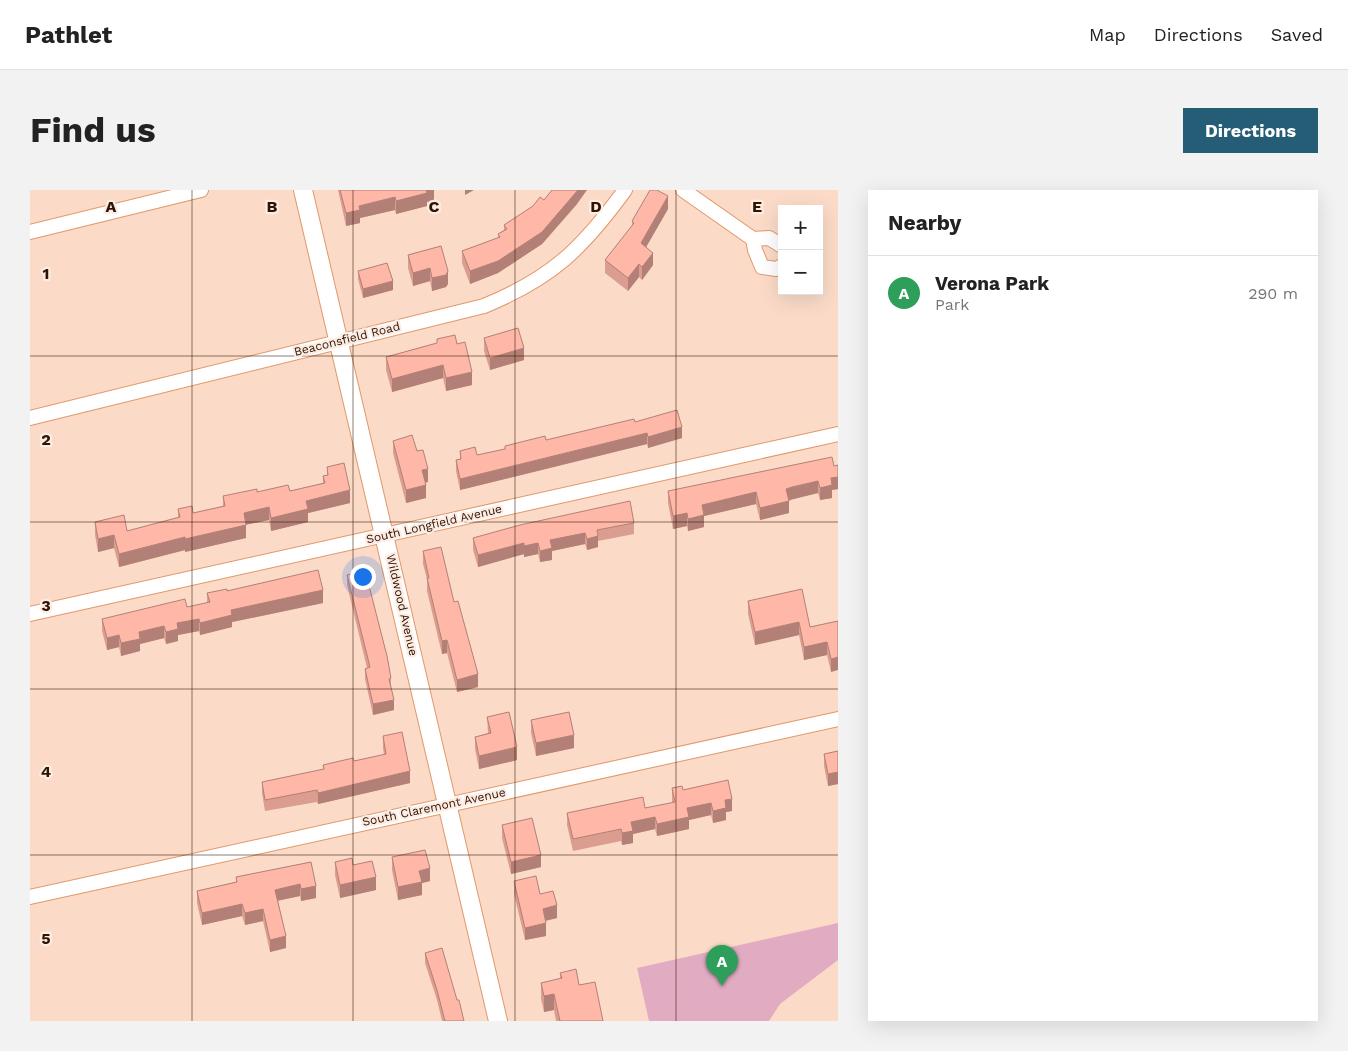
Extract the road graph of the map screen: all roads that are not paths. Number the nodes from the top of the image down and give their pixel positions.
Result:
1 (202, 190) edge
2 (303, 190) edge
3 (625, 190) edge
4 (683, 190) edge
5 (30, 232) edge
6 (753, 239) junction
7 (778, 244) edge
8 (778, 269) edge
9 (340, 340) junction
10 (30, 418) edge
11 (838, 434) edge
12 (386, 535) junction
13 (30, 614) edge
14 (838, 719) edge
15 (447, 804) junction
16 (30, 897) edge
17 (498, 1021) edge

1 - 5 street
2 - 9 street, Wildwood Avenue
3 - 9 street, Beaconsfield Road
4 - 6 street
6 - 7 street
6 - 8 street
9 - 10 street, Beaconsfield Road
9 - 12 street, Wildwood Avenue
11 - 12 street, South Longfield Avenue
12 - 13 street, South Longfield Avenue
12 - 15 street, Wildwood Avenue
14 - 15 street, South Claremont Avenue
15 - 16 street, South Claremont Avenue
15 - 17 street, Wildwood Avenue

